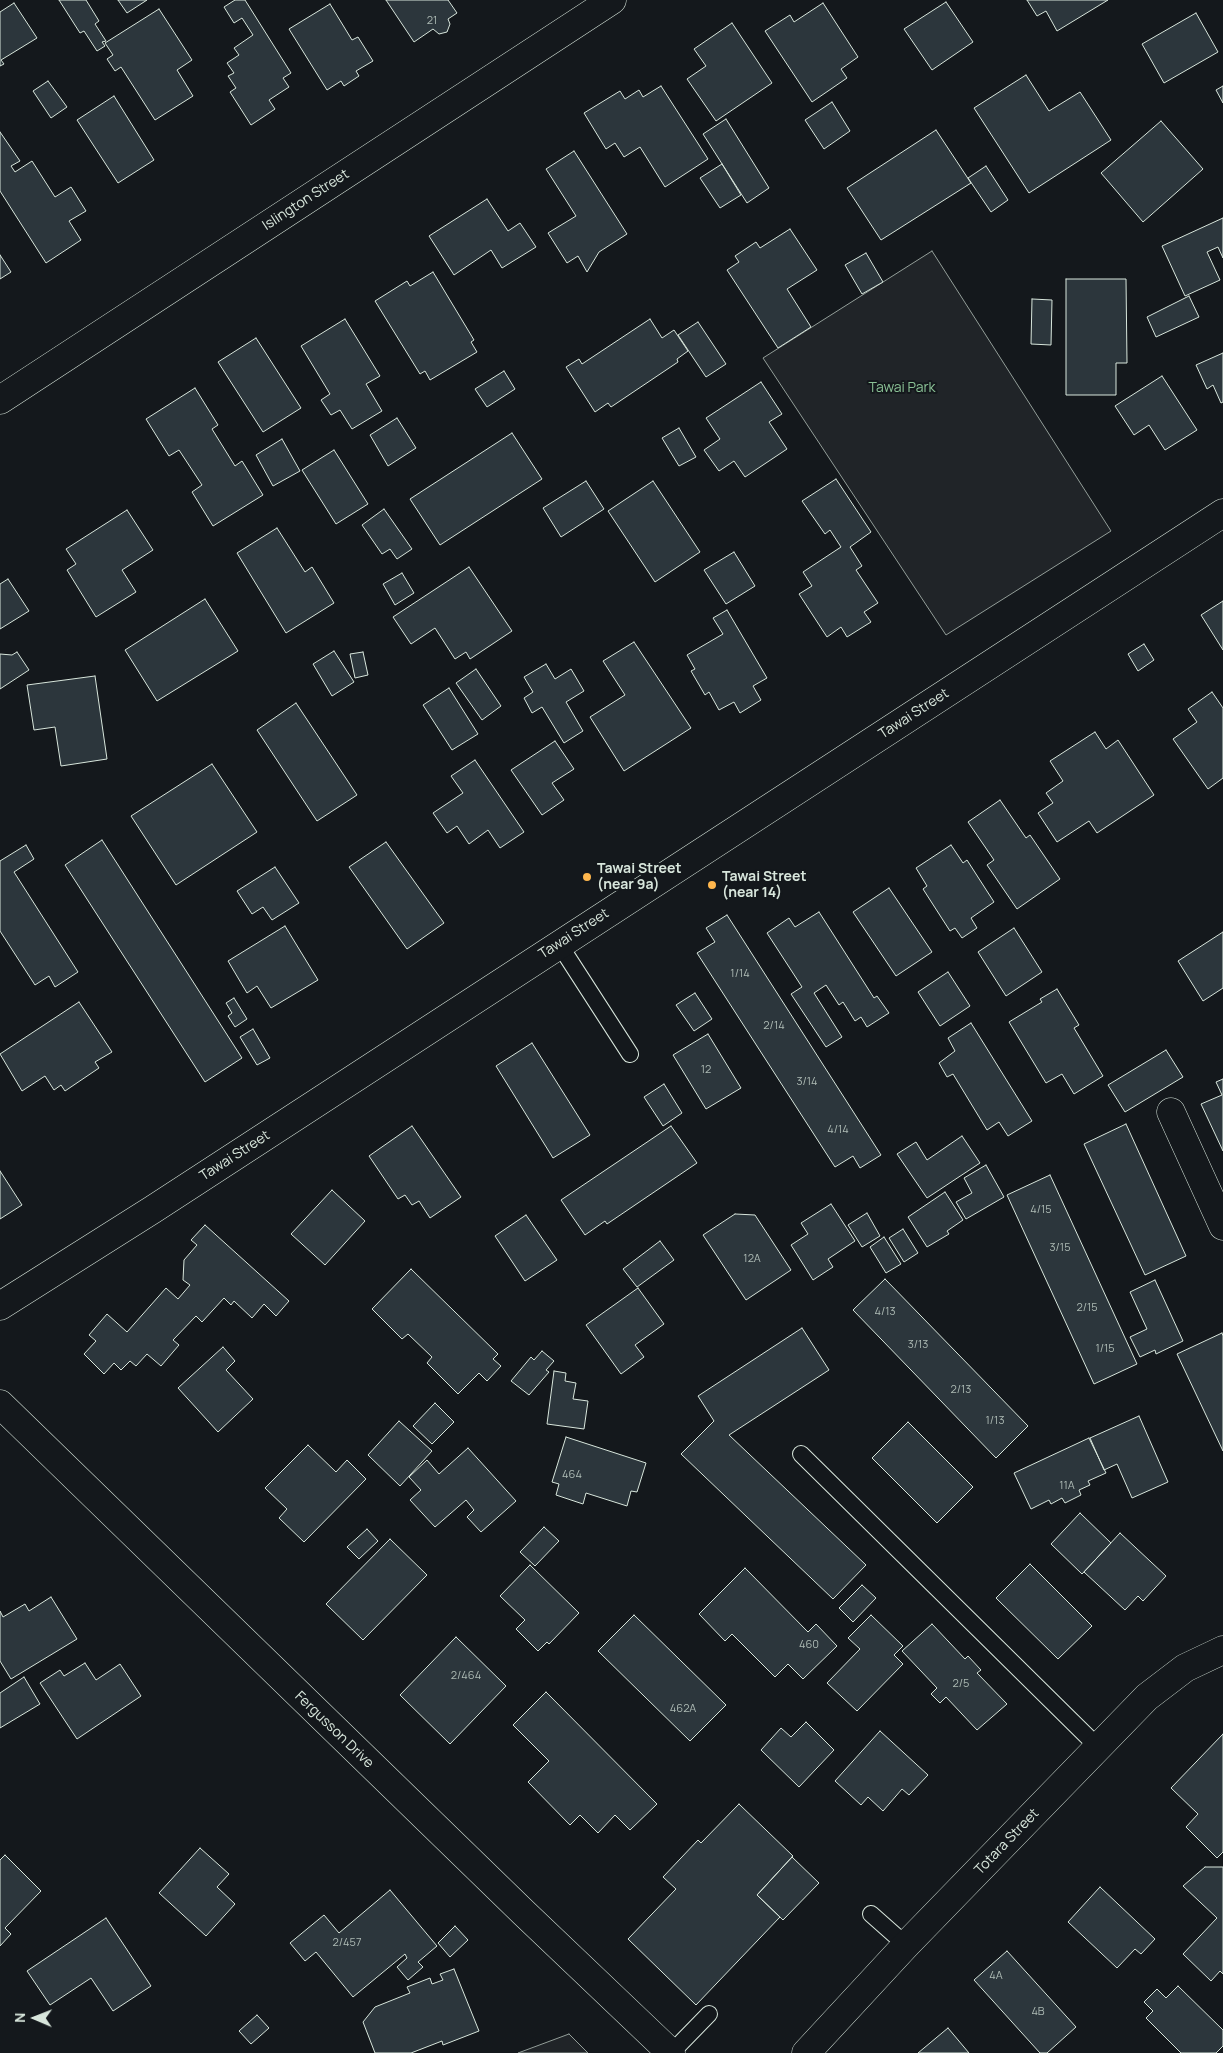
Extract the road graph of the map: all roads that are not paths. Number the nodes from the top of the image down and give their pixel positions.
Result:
1 (612, 0) edge
2 (0, 400) edge
3 (1223, 513) edge
4 (559, 944) junction
5 (630, 1054) dead end
6 (1171, 1112) dead end
7 (1223, 1226) edge
8 (0, 1306) edge
9 (0, 1404) edge
10 (802, 1454) dead end
11 (1223, 1650) edge
12 (1099, 1748) junction
13 (871, 1914) dead end
14 (906, 1945) junction
15 (708, 2014) dead end
16 (671, 2053) edge
17 (806, 2053) edge

1 - 2 street, Islington Street
3 - 4 street, Tawai Street
4 - 5 lane
4 - 8 street, Tawai Street
6 - 7 street
9 - 16 street, Fergusson Drive
10 - 12 lane
11 - 12 street, Totara Street
12 - 14 street, Totara Street
13 - 14 lane
14 - 17 street, Totara Street
15 - 16 lane

